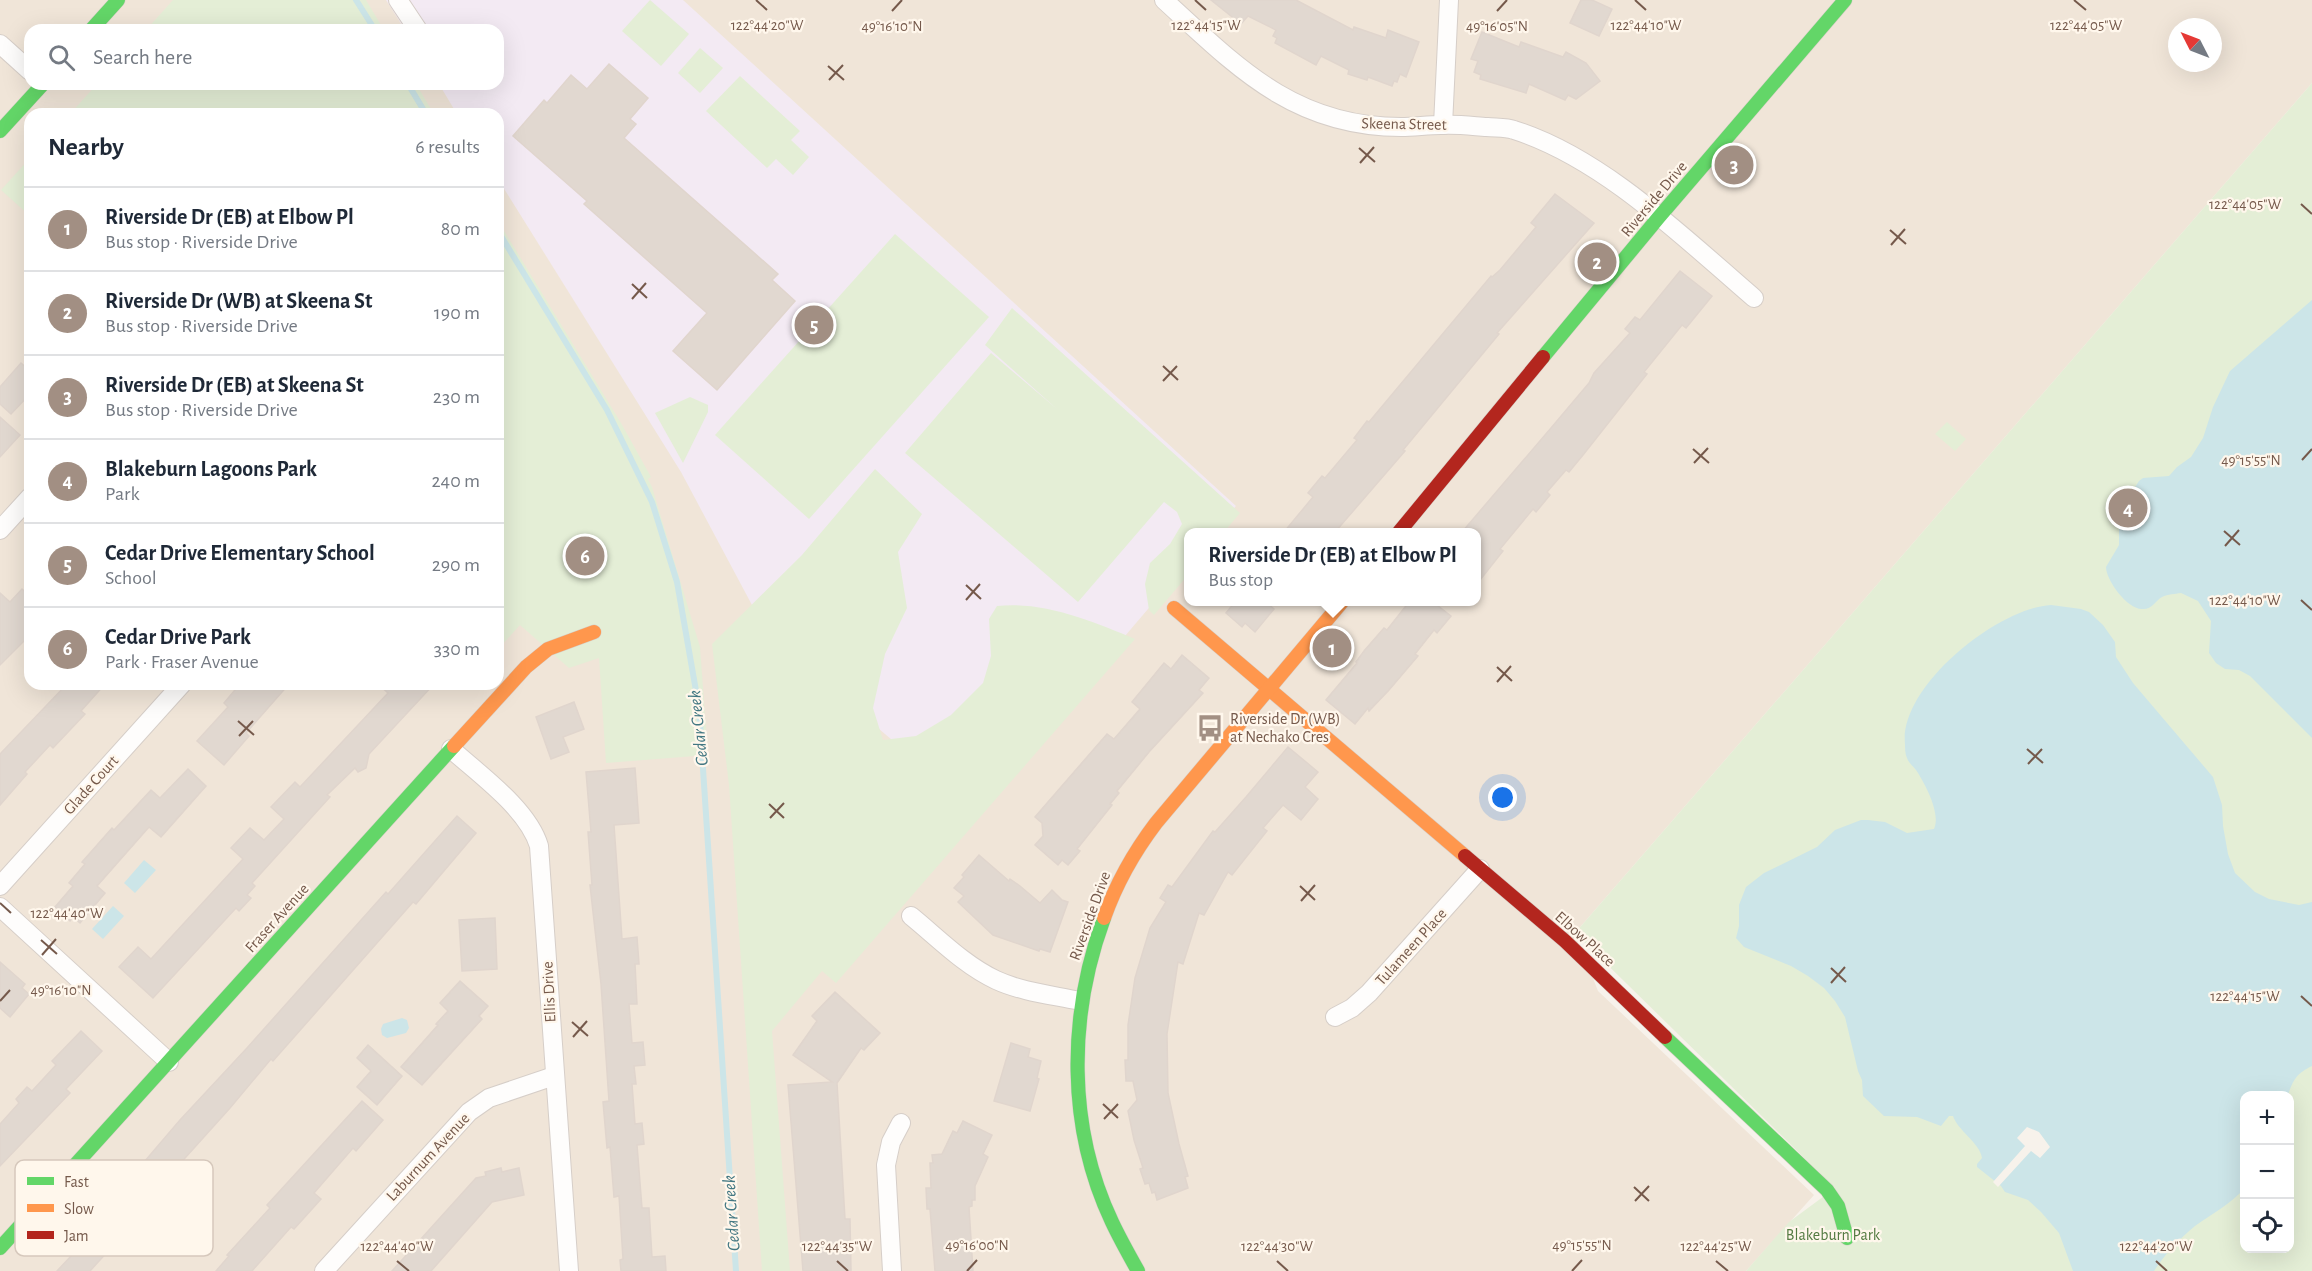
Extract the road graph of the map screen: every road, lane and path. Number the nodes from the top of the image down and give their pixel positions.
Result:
1 (118, 0) edge
2 (398, 0) edge
3 (1164, 0) edge
4 (1449, 0) edge
5 (1845, 0) edge
6 (96, 24) edge
7 (414, 24) edge
8 (0, 44) edge
9 (24, 66) edge
10 (38, 90) edge
11 (1443, 125) junction
12 (0, 131) edge
13 (1659, 217) junction
14 (1754, 298) dead end
15 (24, 504) edge
16 (1402, 528) edge
17 (0, 530) edge
18 (1339, 606) edge
19 (1174, 608) dead end
20 (594, 632) dead end
21 (177, 690) edge
22 (1269, 690) junction
23 (451, 749) junction
24 (1480, 869) junction
25 (0, 886) edge
26 (0, 907) edge
27 (911, 916) dead end
28 (1080, 1001) junction
29 (1335, 1017) dead end
30 (169, 1062) junction
31 (554, 1076) junction
32 (901, 1123) dead end
33 (80, 1160) edge
34 (15, 1231) edge
35 (1847, 1238) dead end
36 (0, 1248) edge
37 (324, 1271) edge
38 (569, 1271) edge
39 (892, 1271) edge
40 (1138, 1271) edge

1 - 6 street
2 - 7 street
3 - 11 street, Skeena Street
4 - 11 street
5 - 13 street, Riverside Drive
8 - 9 street
10 - 12 street
11 - 13 street, Skeena Street
13 - 14 street, Skeena Street
13 - 16 street, Riverside Drive
15 - 17 street
18 - 22 street, Riverside Drive
19 - 22 street, Elbow Place
20 - 23 street, Fraser Avenue
21 - 25 street, Glade Court
22 - 24 street, Elbow Place
22 - 28 street, Riverside Drive
23 - 30 street, Fraser Avenue
23 - 31 street, Ellis Drive
24 - 29 street, Tulameen Place
24 - 35 street, Elbow Place
26 - 30 street
27 - 28 street
28 - 40 street, Riverside Drive
30 - 33 street, Fraser Avenue
31 - 37 street, Laburnum Avenue
31 - 38 street, Ellis Drive
32 - 39 street
34 - 36 street, Fraser Avenue

